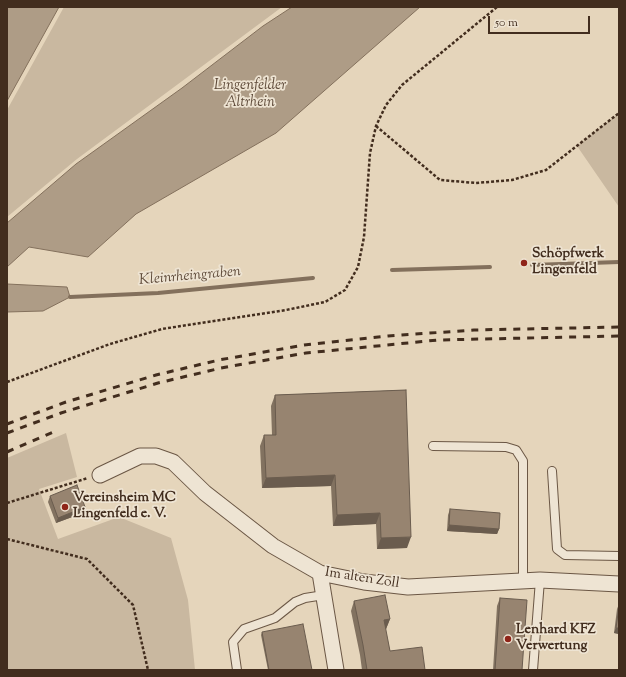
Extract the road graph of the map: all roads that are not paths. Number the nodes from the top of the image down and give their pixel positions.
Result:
1 (433, 446) dead end
2 (552, 471) dead end
3 (100, 475) road end
4 (619, 556) edge
5 (320, 574) junction
6 (540, 580) junction
7 (523, 581) junction
8 (619, 584) edge
9 (324, 595) junction
10 (237, 670) edge
11 (336, 670) edge
12 (533, 670) edge

1 - 7 lane
2 - 4 lane
3 - 5 street, Im alten Zoll
5 - 7 street, Im alten Zoll
5 - 9 street
6 - 7 street, Im alten Zoll
6 - 8 street, Im alten Zoll
6 - 12 lane
9 - 10 lane
9 - 11 street

